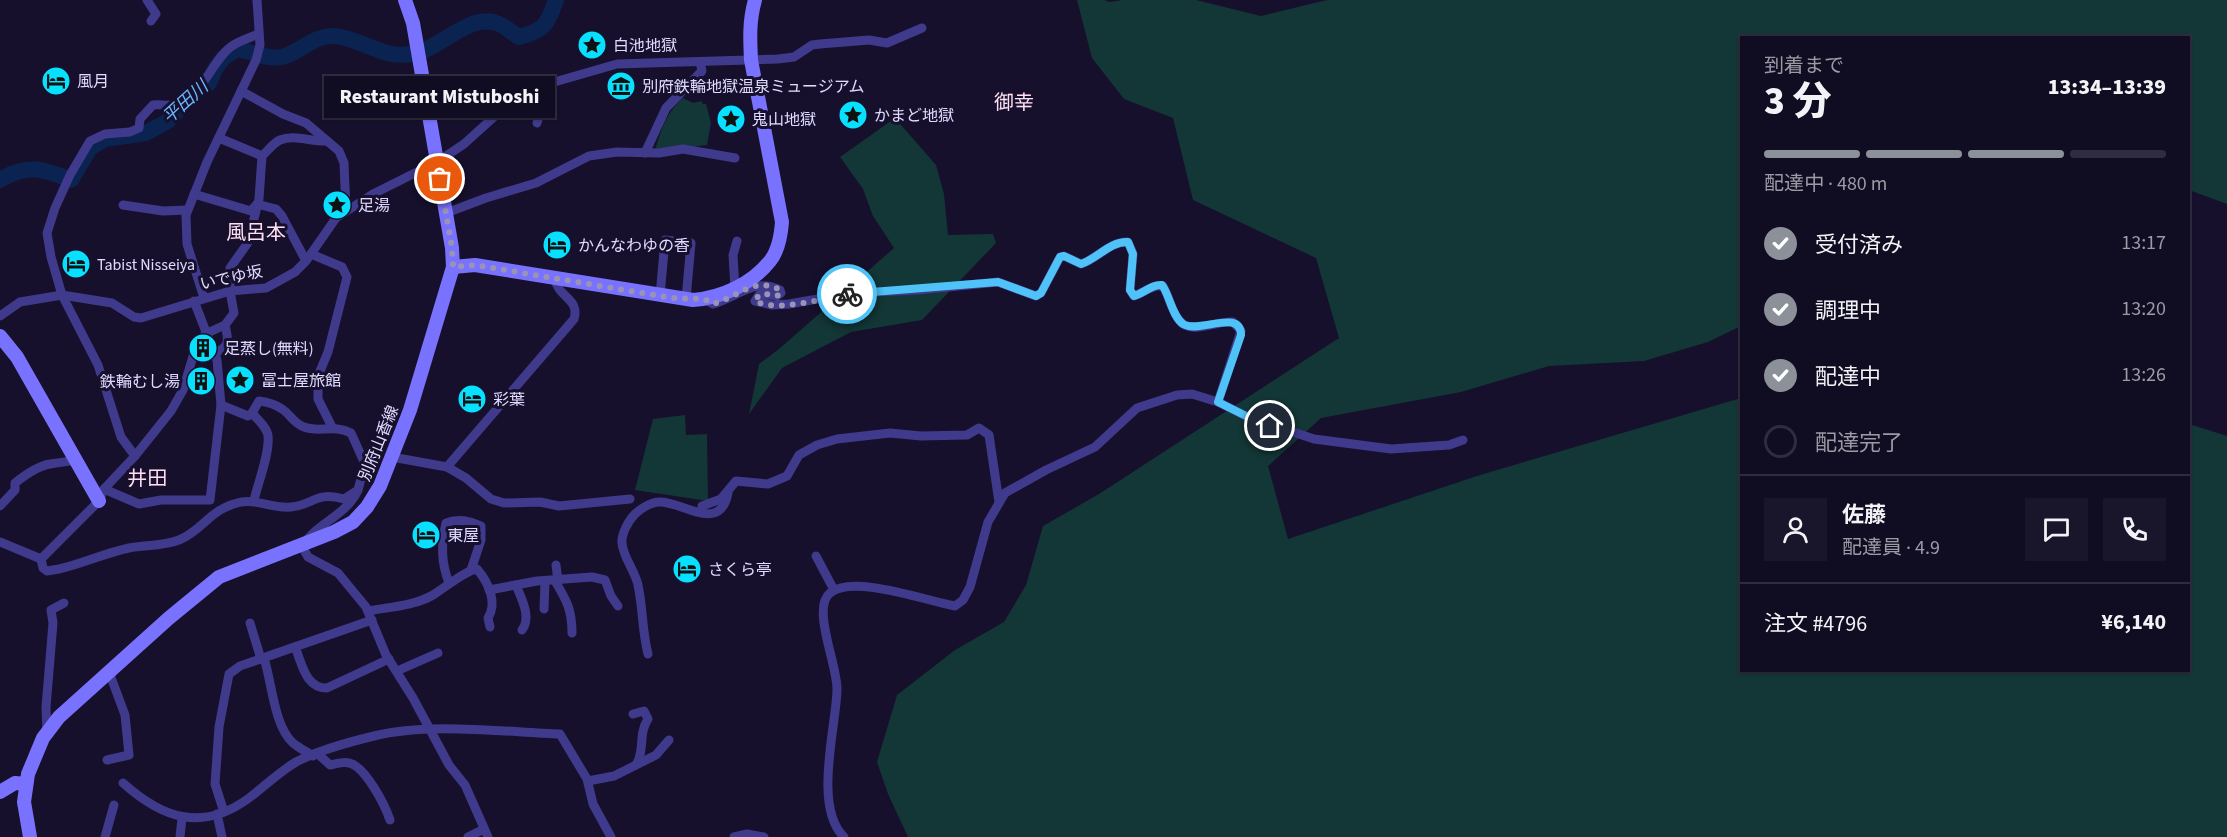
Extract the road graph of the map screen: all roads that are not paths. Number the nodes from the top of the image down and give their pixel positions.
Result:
1 (147, 0) edge
2 (256, 0) edge
3 (405, 0) edge
4 (755, 0) edge
5 (151, 21) dead end
6 (922, 28) dead end
7 (258, 34) junction
8 (751, 60) junction
9 (700, 62) junction
10 (548, 83) junction
11 (241, 91) junction
12 (537, 123) dead end
13 (219, 138) junction
14 (327, 141) junction
15 (645, 153) junction
16 (262, 156) junction
17 (735, 158) dead end
18 (437, 162) junction
19 (194, 194) junction
20 (257, 204) junction
21 (123, 205) dead end
22 (188, 210) junction
23 (346, 212) junction
24 (446, 213) junction
25 (737, 241) dead end
26 (309, 258) junction
27 (453, 267) junction
28 (555, 279) junction
29 (735, 289) junction
30 (230, 291) junction
31 (62, 295) junction
32 (660, 296) junction
33 (204, 298) junction
34 (686, 299) junction
35 (704, 299) junction
36 (194, 301) junction
37 (0, 316) edge
38 (225, 325) junction
39 (206, 334) junction
40 (0, 336) edge
41 (214, 354) junction
42 (1218, 402) junction
43 (220, 405) junction
44 (252, 413) junction
45 (332, 427) junction
46 (1462, 440) dead end
47 (135, 456) junction
48 (392, 458) junction
49 (75, 459) junction
50 (447, 467) junction
51 (358, 490) junction
52 (728, 490) junction
53 (101, 495) junction
54 (630, 499) dead end
55 (254, 500) junction
56 (999, 502) junction
57 (0, 506) edge
58 (702, 506) dead end
59 (0, 542) edge
60 (302, 546) junction
61 (816, 556) dead end
62 (41, 559) junction
63 (556, 565) dead end
64 (471, 570) junction
65 (545, 581) junction
66 (556, 581) junction
67 (449, 583) junction
68 (516, 585) junction
69 (489, 590) junction
70 (834, 590) junction
71 (64, 603) dead end
72 (618, 606) dead end
73 (544, 609) dead end
74 (370, 616) junction
75 (250, 623) dead end
76 (490, 627) dead end
77 (522, 630) dead end
78 (572, 633) dead end
79 (295, 647) junction
80 (438, 653) dead end
81 (648, 654) dead end
82 (262, 658) junction
83 (389, 659) junction
84 (397, 671) junction
85 (110, 672) junction
86 (633, 714) dead end
87 (429, 729) junction
88 (47, 733) junction
89 (669, 740) dead end
90 (316, 755) junction
91 (107, 760) dead end
92 (637, 763) junction
93 (588, 781) junction
94 (123, 783) dead end
95 (26, 784) junction
96 (0, 792) edge
97 (114, 805) dead end
98 (220, 813) junction
99 (182, 818) junction
100 (390, 820) dead end
101 (486, 833) edge
102 (30, 837) edge
103 (105, 837) edge
104 (180, 837) edge
105 (222, 837) edge
106 (468, 837) edge
107 (611, 837) edge
108 (734, 837) edge
109 (764, 837) edge
110 (844, 837) edge

1 - 5 street
2 - 7 street
3 - 18 main road, 別府山香線
4 - 8 main road
6 - 8 street, いでゆ坂
7 - 11 street
7 - 31 street
8 - 9 street, いでゆ坂
8 - 29 main road
9 - 10 street, いでゆ坂
9 - 15 street
10 - 12 street
10 - 18 street, いでゆ坂
11 - 13 street
11 - 14 street
13 - 16 street
13 - 19 street
14 - 16 street
14 - 23 street
15 - 17 street
15 - 24 street
16 - 20 street
18 - 23 street, いでゆ坂
18 - 24 main road, 別府山香線
19 - 20 street
19 - 22 street
20 - 26 street
20 - 30 street
21 - 22 street
22 - 33 street
23 - 26 street, いでゆ坂
24 - 27 main road, 別府山香線
25 - 29 street
26 - 30 street, いでゆ坂
26 - 45 street
27 - 28 main road
27 - 48 main road, 別府山香線
28 - 32 main road
28 - 50 street
29 - 35 main road
30 - 33 street, いでゆ坂
30 - 38 street
31 - 36 street, いでゆ坂
31 - 37 street, いでゆ坂
31 - 47 street
32 - 34 main road
32 - 34 street
33 - 36 street, いでゆ坂
34 - 35 main road
35 - 42 street
36 - 39 street
38 - 39 street
38 - 41 street
39 - 41 street
39 - 47 street
40 - 49 main road
41 - 43 street
42 - 46 street
42 - 56 street
43 - 44 street
43 - 53 street
44 - 45 street
44 - 55 street
45 - 51 street
47 - 53 street
48 - 50 street
48 - 60 main road, 別府山香線
49 - 53 main road
49 - 57 street
50 - 54 street
51 - 55 street
51 - 60 street
52 - 56 street
52 - 58 street
52 - 81 street
53 - 62 street
55 - 62 street
56 - 70 street
59 - 62 street
60 - 74 street
60 - 85 main road, 別府山香線
61 - 70 street
63 - 66 street
64 - 67 street
64 - 67 street
64 - 69 street
65 - 66 street
65 - 68 street
65 - 73 street
66 - 72 street
66 - 78 street
67 - 74 street
68 - 69 street
68 - 77 street
69 - 76 street
70 - 110 street
71 - 88 street
74 - 79 street
74 - 83 street
75 - 82 street
79 - 82 street
79 - 83 street
80 - 84 street
82 - 90 street
82 - 98 street
83 - 84 street
84 - 87 street
85 - 88 main road, 別府山香線
85 - 91 street
86 - 92 street
87 - 90 street
87 - 93 street
87 - 101 street
88 - 95 main road, 別府山香線
89 - 92 street
90 - 98 street
90 - 100 street
92 - 93 street
93 - 107 street
94 - 99 street
95 - 96 main road
95 - 102 main road, 別府山香線
97 - 103 street
98 - 99 street
98 - 105 street
99 - 104 street
101 - 106 street
108 - 109 street

